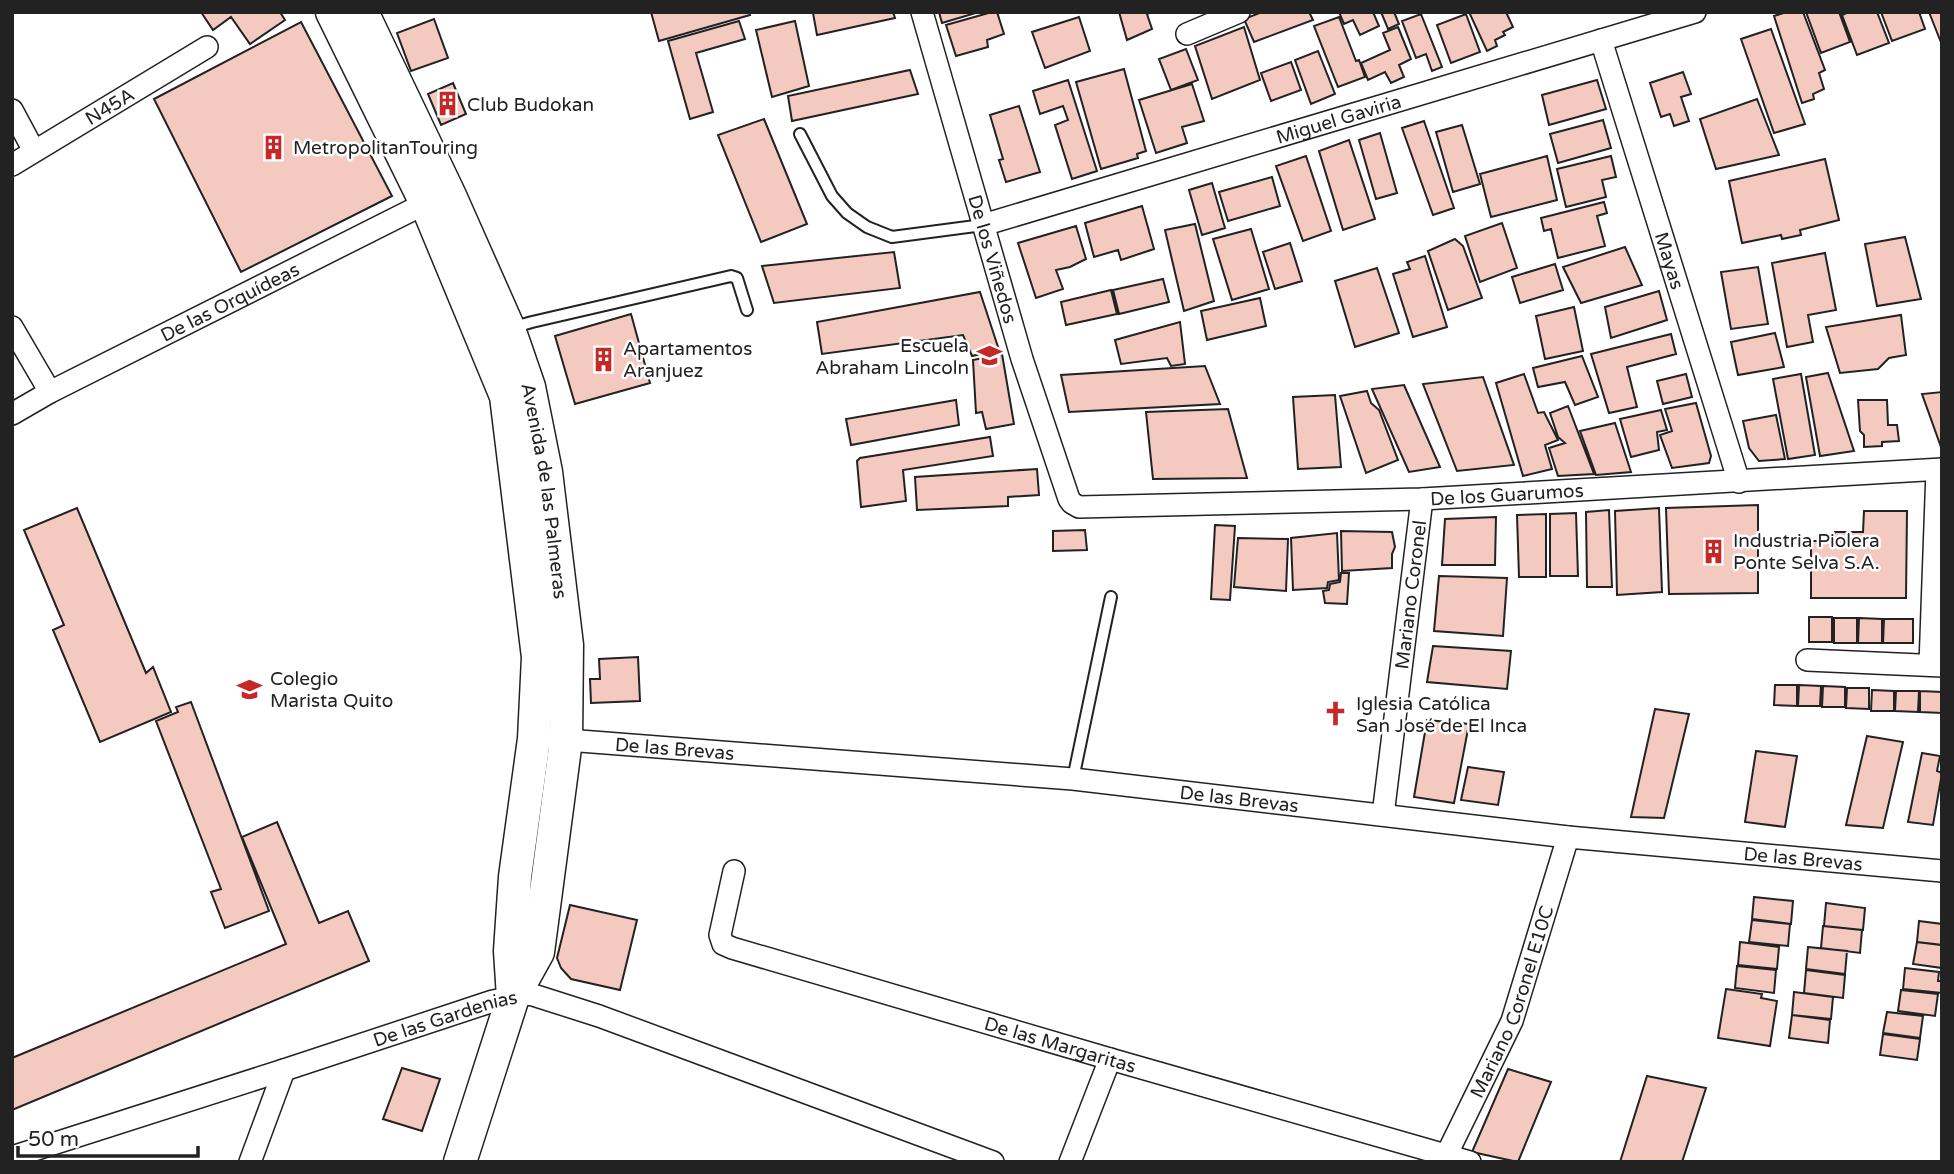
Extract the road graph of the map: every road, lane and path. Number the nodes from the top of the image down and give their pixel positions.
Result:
1 (332, 12) edge
2 (362, 12) edge
3 (922, 12) edge
4 (1239, 12) edge
5 (1695, 12) edge
6 (1187, 34) dead end
7 (1601, 40) junction
8 (207, 47) dead end
9 (12, 110) edge
10 (800, 134) dead end
11 (34, 151) junction
12 (12, 164) edge
13 (438, 200) junction
14 (983, 225) junction
15 (747, 310) dead end
16 (12, 327) edge
17 (509, 329) junction
18 (51, 392) junction
19 (12, 414) edge
20 (1939, 470) edge
21 (1739, 482) junction
22 (1422, 499) junction
23 (1072, 503) joint
24 (1111, 597) dead end
25 (1807, 660) dead end
26 (1936, 665) edge
27 (534, 739) junction
28 (566, 740) junction
29 (1073, 779) junction
30 (1383, 816) junction
31 (1568, 837) junction
32 (734, 871) dead end
33 (1942, 871) edge
34 (513, 997) junction
35 (1110, 1059) junction
36 (284, 1070) junction
37 (12, 1157) edge
38 (1444, 1158) edge
39 (250, 1162) edge
40 (460, 1162) edge
41 (993, 1162) edge
42 (1070, 1162) edge
43 (1470, 1162) edge

1 - 13 street, Avenida de las Palmeras
2 - 13 street, Avenida de las Palmeras
3 - 14 street, De los Viñedos
4 - 6 street
5 - 7 street, Miguel Gaviria
7 - 14 street, Miguel Gaviria
7 - 21 street, Mayas
8 - 11 street, N45A
9 - 11 street
10 - 14 lane
11 - 12 street, N45A
13 - 17 street, Avenida de las Palmeras
13 - 18 street, De las Orquídeas
13 - 27 street, Avenida de las Palmeras
14 - 23 street, De los Viñedos
15 - 17 lane
16 - 18 street
17 - 28 street, Avenida de las Palmeras
18 - 19 street, De las Orquídeas
20 - 21 street, De los Guarumos
20 - 26 street
21 - 22 street, De los Guarumos
22 - 23 street, De los Guarumos
22 - 30 street, Mariano Coronel
24 - 29 lane
25 - 26 street
27 - 28 street, De las Brevas
27 - 34 street, Avenida de las Palmeras
28 - 29 street, De las Brevas
28 - 34 street, Avenida de las Palmeras
29 - 30 street, De las Brevas
30 - 31 street, De las Brevas
31 - 33 street, De las Brevas
31 - 38 street, Mariano Coronel E10C
32 - 35 street, De las Margaritas
34 - 36 street, De las Gardenias
34 - 40 street, Avenida de las Palmeras
34 - 41 street, De las Gardenias
35 - 38 street, De las Margaritas
35 - 42 street
36 - 37 street, De las Gardenias
36 - 39 street
38 - 43 street, De las Margaritas

